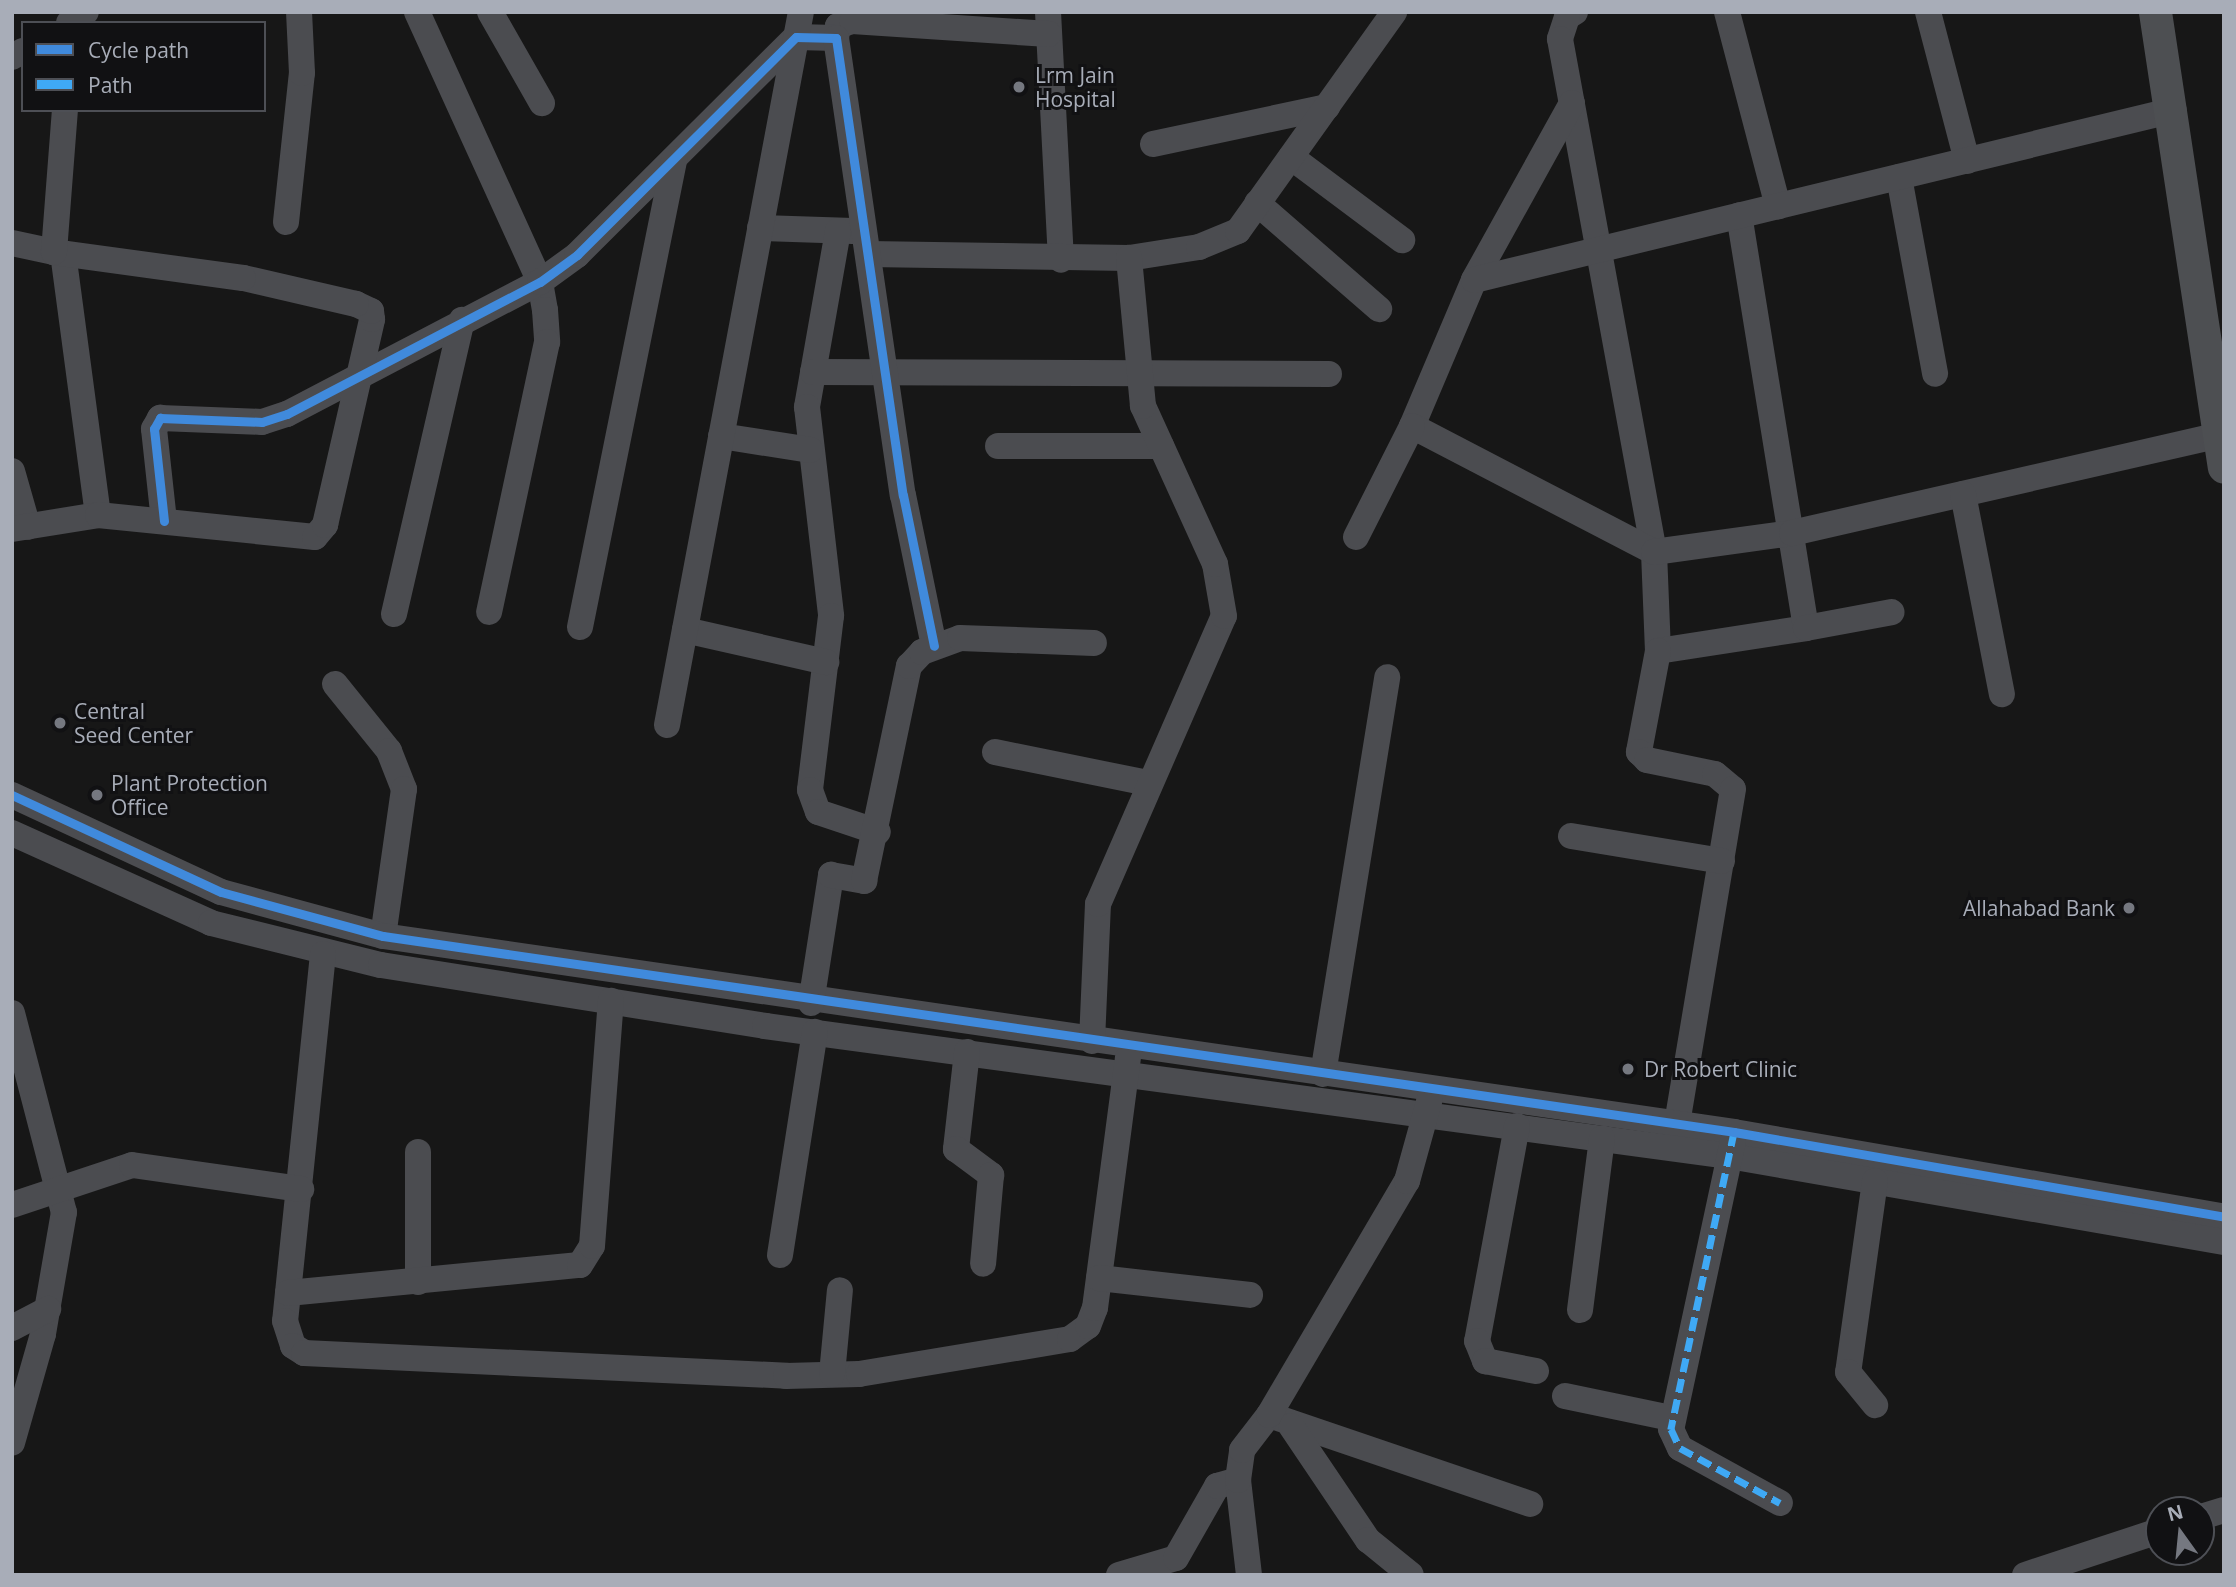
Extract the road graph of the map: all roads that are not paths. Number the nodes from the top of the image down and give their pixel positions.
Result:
1 (299, 12) edge
2 (417, 12) edge
3 (489, 12) edge
4 (1394, 12) edge
5 (1575, 12) edge
6 (1727, 12) edge
7 (1928, 12) edge
8 (2155, 12) edge
9 (1048, 23) edge
10 (799, 24) edge
11 (835, 38) junction
12 (542, 103) dead end
13 (1572, 103) junction
14 (1327, 107) junction
15 (2174, 110) junction
16 (65, 112) edge
17 (1153, 144) dead end
18 (1290, 157) junction
19 (674, 159) junction
20 (1967, 160) junction
21 (1899, 177) junction
22 (1257, 204) junction
23 (1777, 206) junction
24 (1739, 215) junction
25 (286, 222) dead end
26 (760, 228) junction
27 (838, 231) junction
28 (1402, 240) dead end
29 (12, 243) edge
30 (866, 243) junction
31 (1600, 249) junction
32 (58, 253) junction
33 (1129, 258) junction
34 (1061, 260) junction
35 (1474, 280) junction
36 (540, 282) junction
37 (1379, 309) dead end
38 (462, 320) junction
39 (813, 372) junction
40 (884, 372) junction
41 (1136, 373) junction
42 (1329, 374) dead end
43 (1935, 374) dead end
44 (355, 378) junction
45 (1412, 426) junction
46 (721, 436) junction
47 (998, 446) dead end
48 (1161, 446) junction
49 (810, 450) junction
50 (2222, 451) edge
51 (12, 471) edge
52 (1963, 494) junction
53 (98, 515) junction
54 (164, 521) junction
55 (20, 528) edge
56 (1792, 533) junction
57 (1356, 537) dead end
58 (1654, 552) junction
59 (489, 612) dead end
60 (1892, 612) dead end
61 (394, 614) dead end
62 (580, 626) dead end
63 (1806, 628) junction
64 (685, 630) junction
65 (1094, 643) dead end
66 (934, 646) junction
67 (1658, 651) junction
68 (827, 662) junction
69 (1387, 677) dead end
70 (335, 684) dead end
71 (2002, 694) dead end
72 (667, 725) dead end
73 (995, 752) dead end
74 (1148, 783) junction
75 (12, 795) edge
76 (12, 832) edge
77 (878, 832) junction
78 (1571, 836) dead end
79 (1722, 861) junction
80 (383, 936) junction
81 (323, 954) junction
82 (545, 958) junction
83 (540, 992) junction
84 (771, 996) junction
85 (611, 1001) junction
86 (811, 1003) junction
87 (12, 1013) edge
88 (765, 1026) junction
89 (815, 1032) junction
90 (1092, 1041) junction
91 (1130, 1046) junction
92 (967, 1052) junction
93 (1126, 1074) junction
94 (1323, 1074) junction
95 (1429, 1101) junction
96 (1677, 1124) junction
97 (1517, 1126) junction
98 (1602, 1138) junction
99 (1732, 1144) junction
100 (418, 1152) dead end
101 (1875, 1181) junction
102 (61, 1186) junction
103 (301, 1189) junction
104 (12, 1206) edge
105 (2224, 1217) edge
106 (2224, 1242) edge
107 (780, 1255) dead end
108 (983, 1264) dead end
109 (1099, 1278) junction
110 (418, 1282) junction
111 (840, 1290) dead end
112 (288, 1293) junction
113 (1250, 1295) dead end
114 (48, 1309) junction
115 (1580, 1310) dead end
116 (12, 1328) edge
117 (1536, 1371) dead end
118 (832, 1374) junction
119 (1565, 1396) dead end
120 (1875, 1405) dead end
121 (1671, 1418) junction
122 (1280, 1420) junction
123 (12, 1443) edge
124 (1238, 1480) junction
125 (1780, 1503) dead end
126 (1530, 1504) dead end
127 (2145, 1536) edge
128 (2041, 1572) edge
129 (1119, 1575) edge
130 (1249, 1575) edge
131 (1412, 1575) edge

1 - 25 street
2 - 36 street
3 - 12 street
4 - 14 street
5 - 13 street
6 - 23 street
7 - 20 street
8 - 15 main road
9 - 11 street
9 - 34 street
10 - 11 street
10 - 19 street
10 - 26 street
11 - 30 street
13 - 31 street
13 - 35 street
14 - 17 street
14 - 18 street
15 - 20 street
15 - 50 main road
16 - 32 street
18 - 22 street
18 - 28 street
19 - 36 street
19 - 62 street
20 - 21 street
21 - 23 street
21 - 43 street
22 - 33 street
22 - 37 street
23 - 24 street
24 - 31 street
24 - 56 street
26 - 27 street
26 - 46 street
27 - 30 street
27 - 39 street
29 - 32 street
30 - 34 street
30 - 40 street
31 - 35 street
31 - 58 street
32 - 44 street
32 - 53 street
33 - 34 street
33 - 41 street
35 - 45 street
36 - 38 street
36 - 59 street
38 - 44 street
38 - 61 street
39 - 40 street
39 - 49 street
40 - 41 street
40 - 66 street
41 - 42 street
41 - 48 street
44 - 54 street
44 - 54 street
45 - 57 street
45 - 58 street
46 - 49 street
46 - 64 street
47 - 48 street
48 - 74 street
49 - 68 street
50 - 52 street
51 - 55 street
52 - 56 street
52 - 71 street
53 - 54 street
53 - 55 street
56 - 58 street
56 - 63 street
58 - 67 street
60 - 63 street
63 - 67 street
64 - 68 street
64 - 72 street
65 - 66 street
66 - 77 street
67 - 79 street
68 - 77 street
69 - 94 street
70 - 80 street
73 - 74 street
74 - 90 street
75 - 80 street
76 - 81 street
77 - 86 street
78 - 79 street
79 - 96 street
80 - 82 street
81 - 83 street
81 - 103 street
82 - 83 street
82 - 84 street
83 - 85 street
84 - 86 street
84 - 88 street
85 - 88 street
85 - 110 street
86 - 90 street
87 - 102 street
88 - 89 street
89 - 92 street
89 - 107 street
90 - 91 street
91 - 93 street
91 - 94 street
92 - 93 street
92 - 108 street
93 - 95 street
93 - 109 street
94 - 95 street
95 - 96 street
95 - 97 street
95 - 122 street
96 - 99 street
97 - 98 street
97 - 117 street
98 - 99 street
98 - 115 street
99 - 101 street
99 - 105 street
99 - 121 street
100 - 110 street
101 - 106 street
101 - 120 street
102 - 103 street
102 - 104 street
102 - 114 street
103 - 112 street
109 - 113 street
109 - 118 street
110 - 112 street
111 - 118 street
112 - 118 street
114 - 116 street
114 - 123 street
119 - 121 street
121 - 125 street
122 - 124 street
122 - 126 street
122 - 131 street
124 - 129 street
124 - 130 street
127 - 128 street

